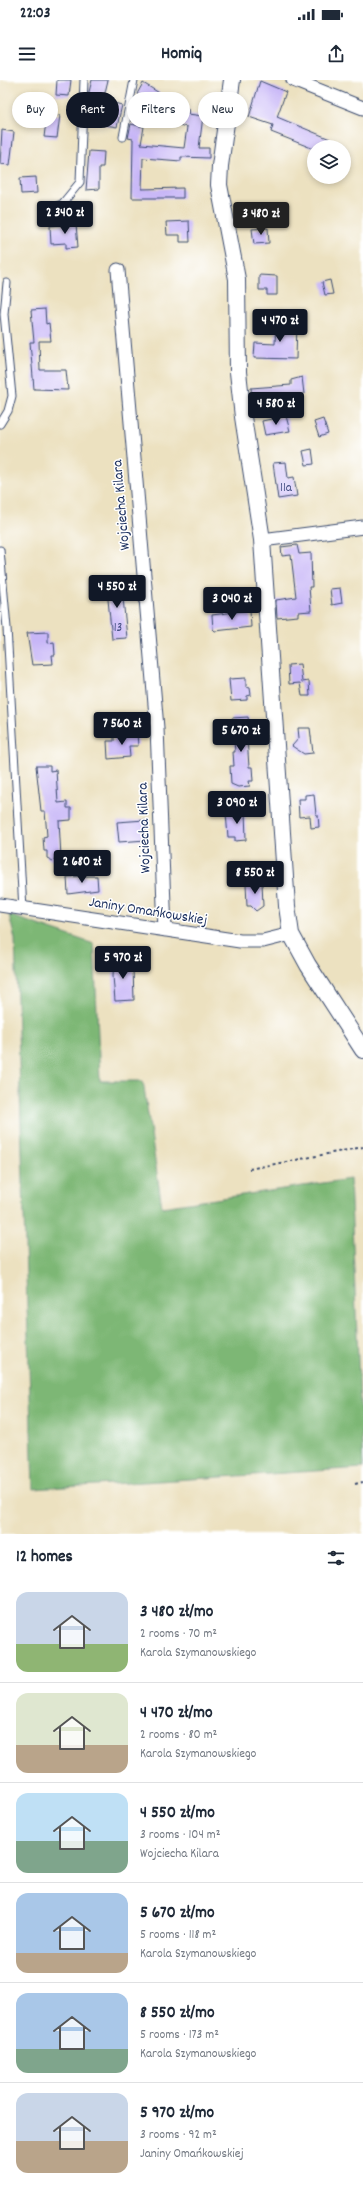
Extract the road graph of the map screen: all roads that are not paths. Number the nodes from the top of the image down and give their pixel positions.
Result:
1 (84, 80) edge
2 (134, 80) edge
3 (232, 80) edge
4 (293, 80) edge
5 (363, 108) edge
6 (123, 137) dead end
7 (45, 211) dead end
8 (118, 270) dead end
9 (7, 283) dead end
10 (0, 424) edge
11 (363, 527) edge
12 (262, 540) junction
13 (0, 550) edge
14 (0, 905) edge
15 (23, 909) junction
16 (165, 930) junction
17 (291, 934) junction
18 (363, 1050) edge

1 - 7 lane
2 - 6 lane
3 - 12 street
4 - 5 street
8 - 16 street, Wojciecha Kilara
9 - 10 lane
11 - 12 street
12 - 17 street
13 - 15 lane
14 - 15 street, Janiny Omańkowskiej
15 - 16 street, Janiny Omańkowskiej
16 - 17 street, Janiny Omańkowskiej
17 - 18 street

